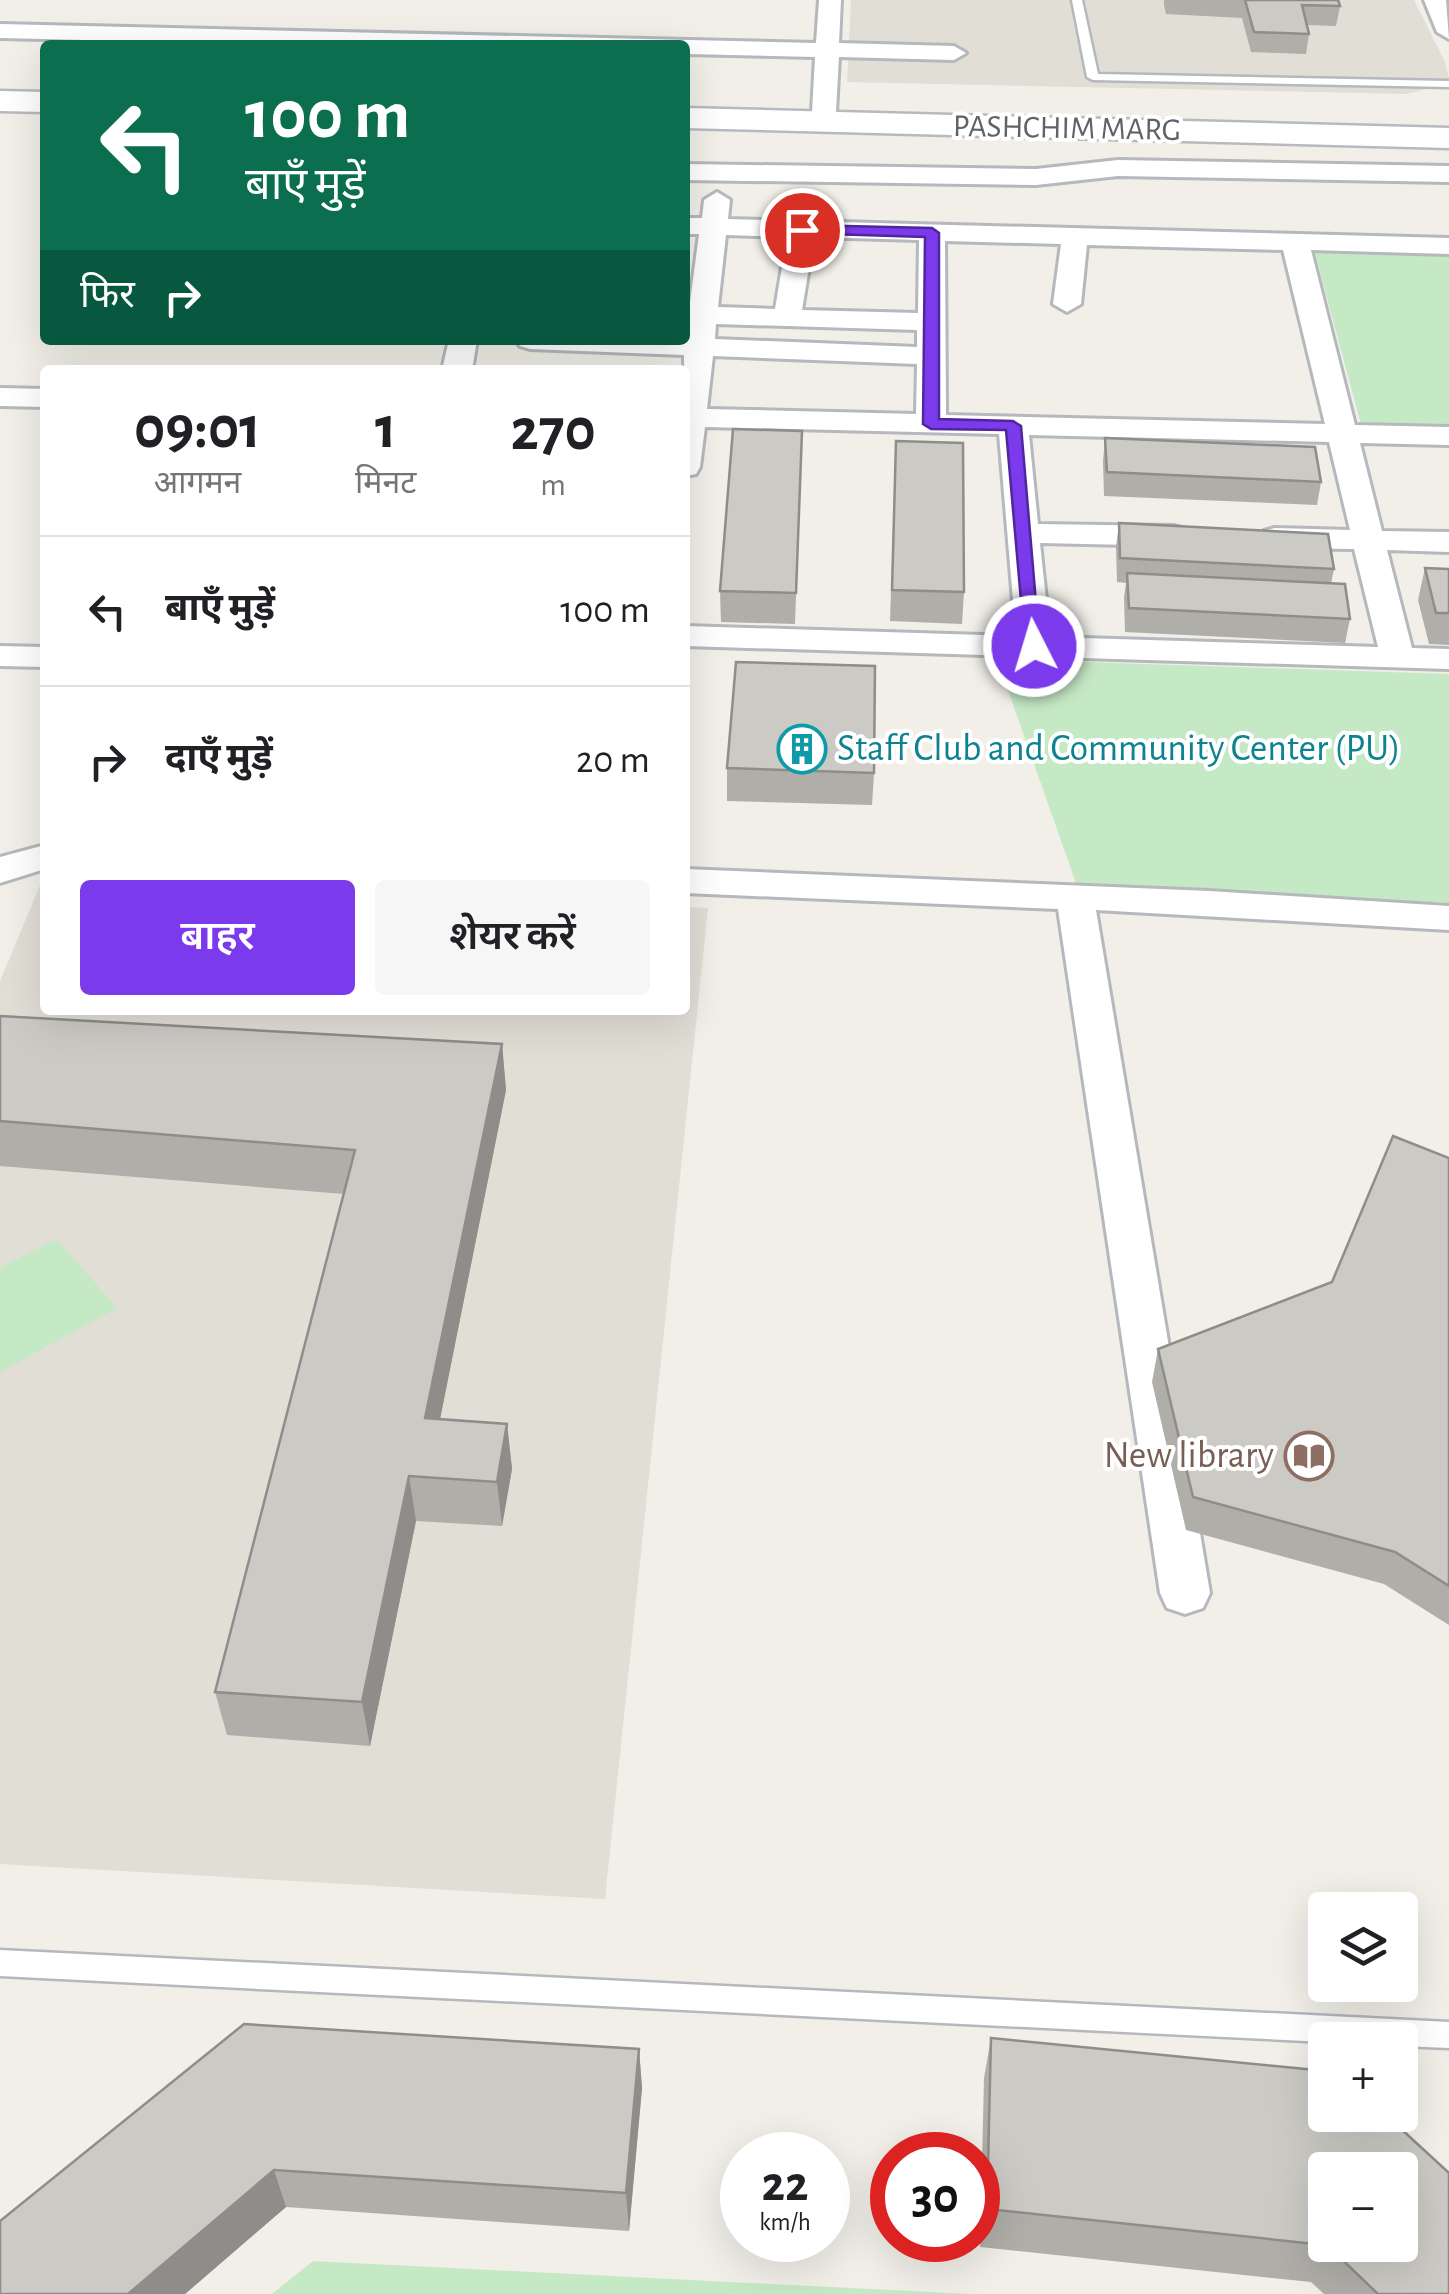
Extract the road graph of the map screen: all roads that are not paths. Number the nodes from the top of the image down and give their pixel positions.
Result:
1 (830, 0) edge
2 (1077, 0) edge
3 (1435, 0) edge
4 (0, 30) edge
5 (1449, 32) edge
6 (415, 40) edge
7 (690, 47) edge
8 (830, 50) junction
9 (954, 53) dead end
10 (1449, 84) edge
11 (0, 92) edge
12 (40, 93) edge
13 (0, 101) edge
14 (40, 102) edge
15 (690, 108) edge
16 (824, 112) junction
17 (690, 118) edge
18 (1449, 127) edge
19 (1449, 138) edge
20 (690, 172) edge
21 (722, 173) junction
22 (1449, 174) edge
23 (698, 227) edge
24 (802, 230) junction
25 (932, 233) junction
26 (1075, 236) junction
27 (1295, 242) junction
28 (1449, 246) edge
29 (1067, 304) dead end
30 (701, 315) junction
31 (787, 318) junction
32 (932, 322) junction
33 (635, 345) edge
34 (698, 348) junction
35 (931, 356) junction
36 (1, 397) edge
37 (40, 398) edge
38 (690, 411) edge
39 (931, 424) junction
40 (1013, 426) junction
41 (690, 427) edge
42 (1342, 434) junction
43 (1449, 436) edge
44 (1024, 534) junction
45 (1196, 537) edge
46 (1253, 538) edge
47 (1368, 540) junction
48 (1449, 542) edge
49 (690, 636) edge
50 (1034, 646) junction
51 (0, 656) edge
52 (40, 657) edge
53 (1397, 657) junction
54 (1449, 658) edge
55 (40, 858) edge
56 (0, 871) edge
57 (690, 881) edge
58 (1075, 896) junction
59 (1449, 918) edge
60 (1185, 1593) dead end
61 (0, 1962) edge
62 (1449, 2036) edge

1 - 8 street
2 - 10 lane
3 - 5 street
4 - 6 street
7 - 8 street
8 - 9 street
8 - 16 street
11 - 12 main road
13 - 14 main road
15 - 16 main road
16 - 18 main road
17 - 19 main road, PASHCHIM MARG
20 - 21 street
21 - 22 street
21 - 23 street
23 - 24 street
23 - 30 street
24 - 25 street
24 - 31 street
25 - 26 street
25 - 32 street
26 - 27 street
26 - 29 street
27 - 28 street
27 - 42 street
30 - 31 street
30 - 34 street
31 - 32 street
32 - 35 street
33 - 34 street
34 - 35 street
34 - 38 street
35 - 39 street
36 - 37 street
39 - 40 street
39 - 41 street
40 - 42 street
40 - 44 street
42 - 43 street
42 - 47 street
44 - 45 street
44 - 50 street
46 - 47 street
47 - 48 street
47 - 53 street
49 - 50 street
50 - 53 street
51 - 52 street
53 - 54 street
55 - 56 street
57 - 58 street
58 - 59 street
58 - 60 street
61 - 62 lane

